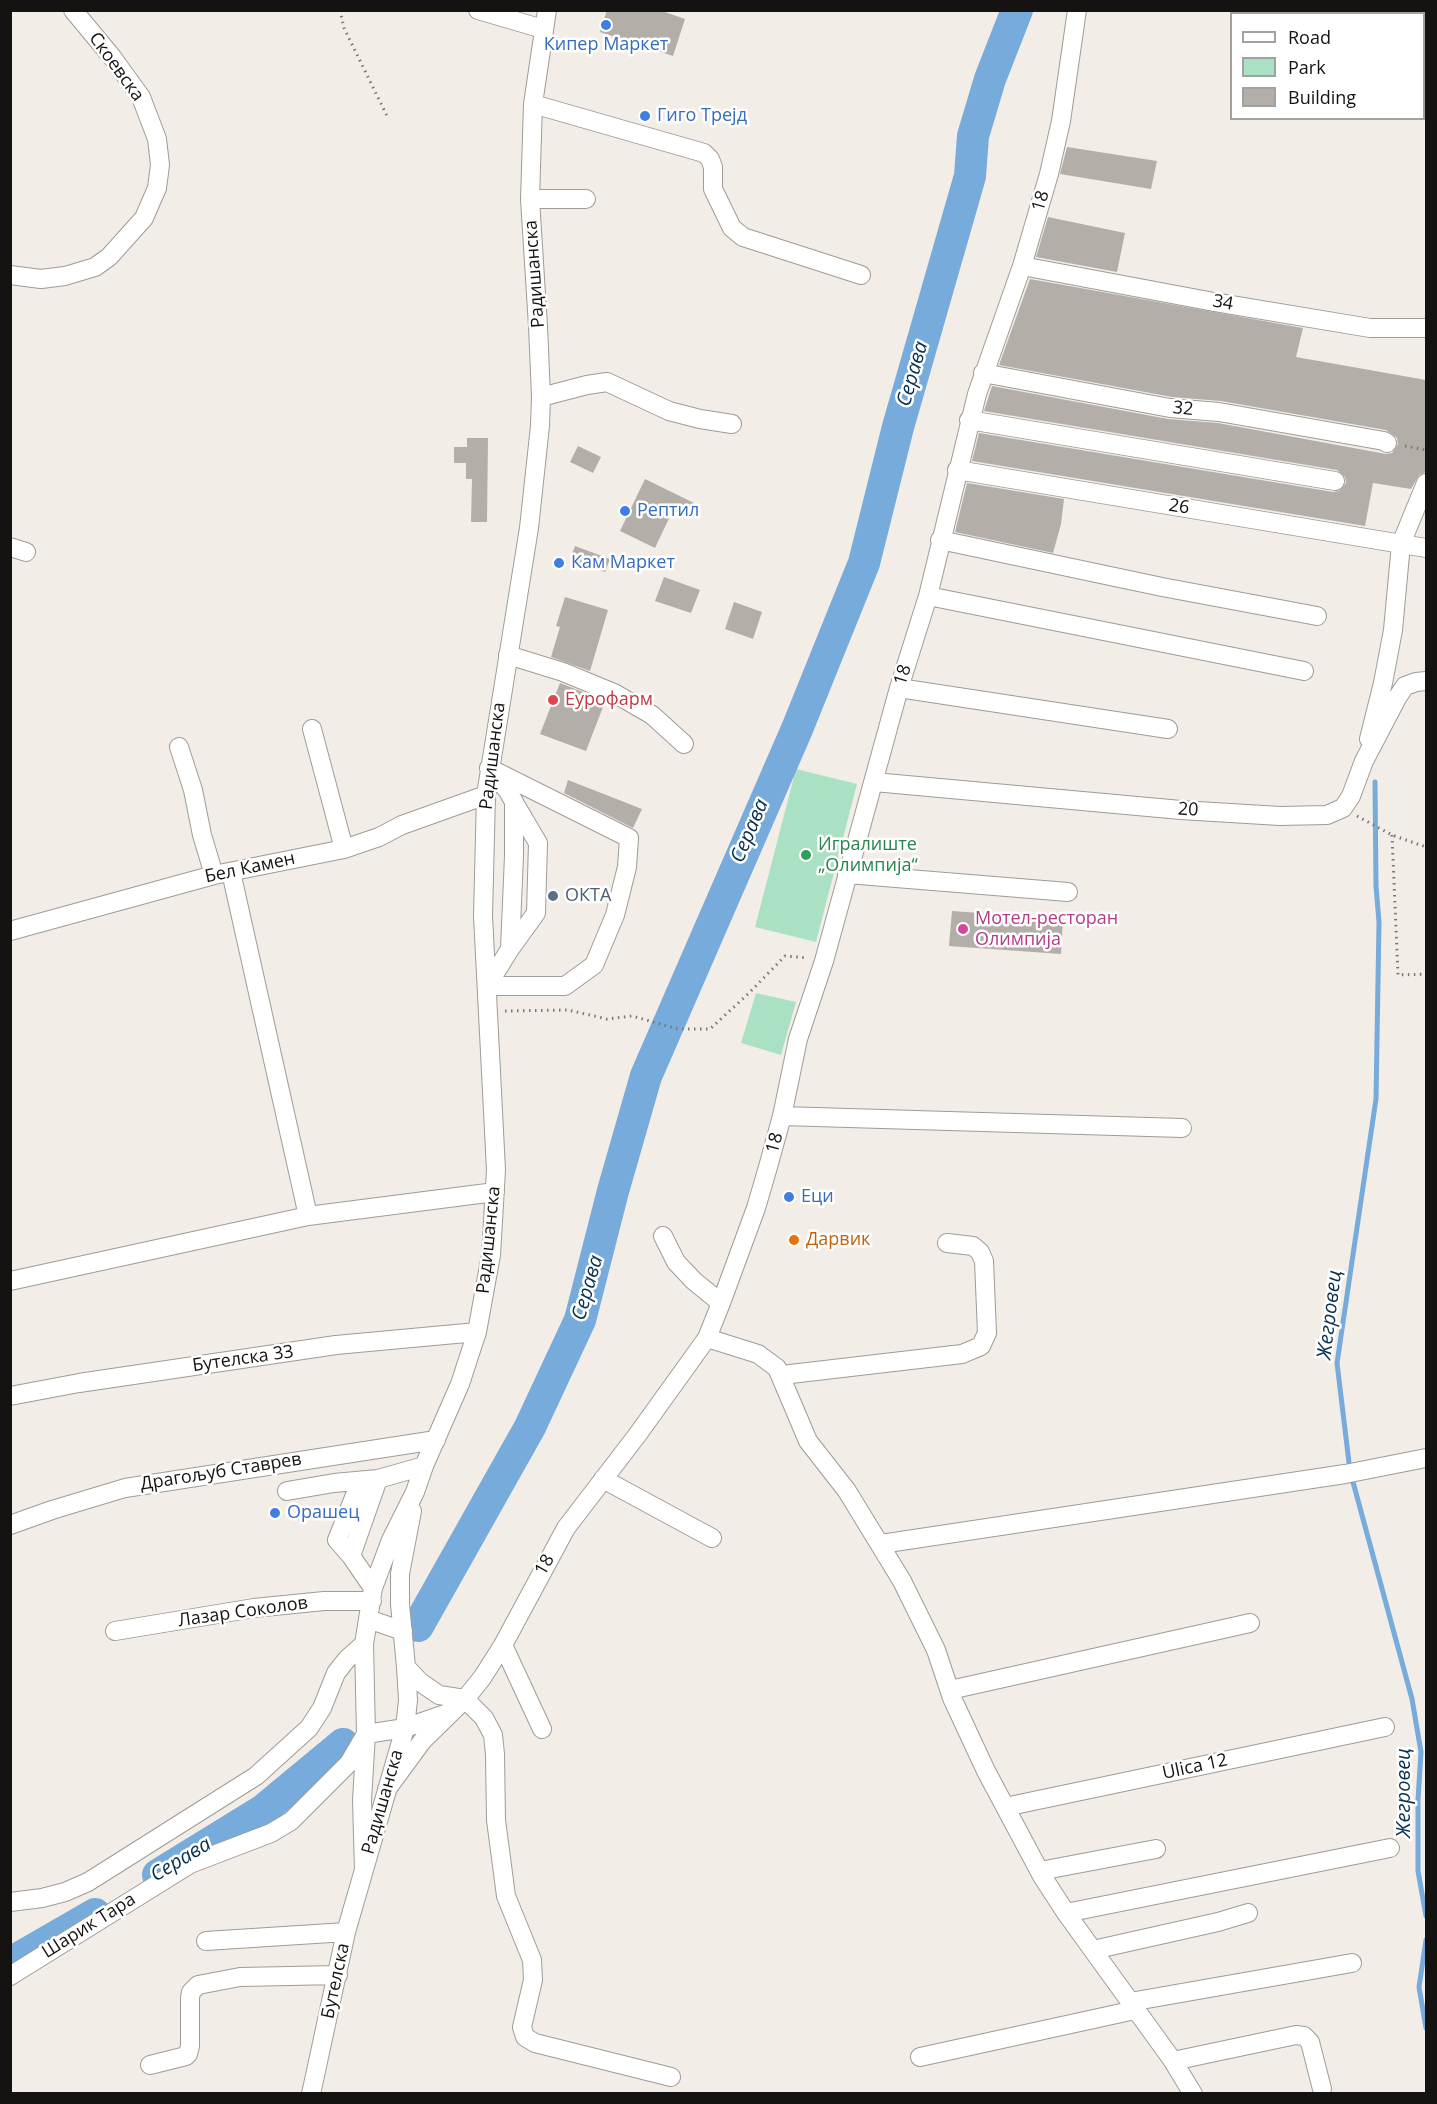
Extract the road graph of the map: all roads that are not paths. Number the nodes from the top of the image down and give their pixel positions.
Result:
1 (73, 10) edge
2 (478, 10) edge
3 (547, 10) edge
4 (1077, 10) edge
5 (543, 29) junction
6 (533, 104) junction
7 (530, 199) junction
8 (586, 199) dead end
9 (1022, 266) junction
10 (10, 275) edge
11 (861, 275) dead end
12 (1426, 328) edge
13 (983, 372) junction
14 (541, 397) junction
15 (969, 420) junction
16 (732, 424) dead end
17 (1386, 442) road end
18 (957, 470) junction
19 (1335, 481) dead end
20 (1426, 483) edge
21 (940, 540) junction
22 (1401, 544) junction
23 (1425, 548) edge
24 (928, 596) junction
25 (1317, 616) dead end
26 (508, 655) junction
27 (1304, 671) dead end
28 (1426, 681) edge
29 (899, 688) junction
30 (312, 729) dead end
31 (1168, 729) dead end
32 (684, 744) dead end
33 (178, 747) dead end
34 (1364, 761) junction
35 (489, 768) junction
36 (874, 782) junction
37 (486, 795) junction
38 (514, 802) junction
39 (344, 849) junction
40 (222, 873) junction
41 (847, 874) junction
42 (1068, 892) dead end
43 (10, 931) edge
44 (510, 949) junction
45 (487, 986) junction
46 (782, 1116) junction
47 (1182, 1128) dead end
48 (495, 1192) junction
49 (308, 1216) junction
50 (663, 1236) dead end
51 (947, 1243) dead end
52 (10, 1281) edge
53 (721, 1303) junction
54 (477, 1332) junction
55 (707, 1338) junction
56 (782, 1375) junction
57 (10, 1396) edge
58 (436, 1440) junction
59 (1426, 1458) edge
60 (424, 1466) junction
61 (378, 1479) junction
62 (603, 1479) junction
63 (287, 1491) dead end
64 (415, 1492) junction
65 (10, 1525) edge
66 (712, 1538) dead end
67 (881, 1545) junction
68 (371, 1603) junction
69 (1250, 1623) dead end
70 (403, 1631) junction
71 (115, 1632) dead end
72 (364, 1644) junction
73 (502, 1645) junction
74 (406, 1666) junction
75 (950, 1690) junction
76 (459, 1706) junction
77 (1385, 1727) dead end
78 (405, 1728) junction
79 (542, 1729) dead end
80 (366, 1734) junction
81 (387, 1789) junction
82 (1005, 1807) junction
83 (1390, 1848) dead end
84 (1156, 1849) dead end
85 (364, 1870) junction
86 (1040, 1871) junction
87 (10, 1902) edge
88 (1066, 1913) junction
89 (1248, 1913) dead end
90 (346, 1932) junction
91 (206, 1941) dead end
92 (1093, 1950) junction
93 (1352, 1964) dead end
94 (338, 1975) junction
95 (10, 1976) edge
96 (1133, 2006) junction
97 (920, 2057) dead end
98 (1173, 2061) junction
99 (150, 2065) dead end
100 (671, 2078) dead end
101 (1322, 2089) dead end
102 (311, 2094) edge
103 (1193, 2094) edge

1 - 10 street, Скоевска
2 - 5 street
3 - 5 street, Радишанска
4 - 9 street, 18
5 - 6 street, Радишанска
6 - 7 street, Радишанска
6 - 11 street
7 - 8 street
7 - 14 street, Радишанска
9 - 12 street, 34
9 - 13 street, 18
13 - 15 street, 18
13 - 17 street, 32
14 - 16 street
14 - 26 street, Радишанска
15 - 18 street, 18
15 - 19 street
18 - 21 street, 18
18 - 22 street, 26
20 - 22 street
21 - 24 street, 18
21 - 25 street
22 - 23 street, 26
22 - 34 street
24 - 27 street
24 - 29 street, 18
26 - 32 street
26 - 35 street, Радишанска
28 - 34 street
29 - 31 street
29 - 36 street, 18
30 - 39 street
33 - 40 street
34 - 36 street, 20
35 - 37 street, Радишанска
35 - 38 street
35 - 45 street
36 - 41 street, 18
37 - 39 street, Бел Камен
37 - 45 street, Радишанска
38 - 44 street
38 - 44 street
39 - 40 street, Бел Камен
40 - 43 street, Бел Камен
40 - 49 street
41 - 42 street
41 - 46 street, 18
44 - 45 street
45 - 48 street, Радишанска
46 - 47 street
46 - 53 street, 18
48 - 49 street
48 - 54 street, Радишанска
49 - 52 street
50 - 53 street
51 - 56 street
53 - 55 street, 18
54 - 57 street, Бутелска 33
54 - 58 street, Радишанска
55 - 56 street
55 - 62 street, 18
56 - 67 street
58 - 60 street, Радишанска
58 - 65 street, Драгољуб Ставрев
59 - 67 street
60 - 61 street
60 - 64 street, Радишанска
61 - 63 street
61 - 68 street
62 - 66 street
62 - 73 street, 18
64 - 68 street, Радишанска
64 - 70 street, Радишанска
67 - 75 street
68 - 70 street, Лазар Соколов
68 - 71 street, Лазар Соколов
68 - 72 street, Радишанска
69 - 75 street
70 - 74 street, Радишанска
72 - 80 street, Радишанска
72 - 87 street
73 - 76 street, 18
73 - 79 street
74 - 76 street
74 - 78 street, Радишанска
75 - 82 street
76 - 78 street
76 - 81 street, 18
76 - 100 street
77 - 82 street, Ulica 12
78 - 80 street
78 - 81 street, Радишанска
80 - 85 street, Радишанска
80 - 95 street, Шарик Тара
81 - 85 street, Радишанска
82 - 86 street
83 - 88 street
84 - 86 street
85 - 90 street, Бутелска
86 - 88 street
88 - 92 street
89 - 92 street
90 - 91 street
90 - 94 street, Бутелска
92 - 96 street
93 - 96 street
94 - 99 street
94 - 102 street, Бутелска
96 - 97 street
96 - 98 street
98 - 101 street
98 - 103 street

